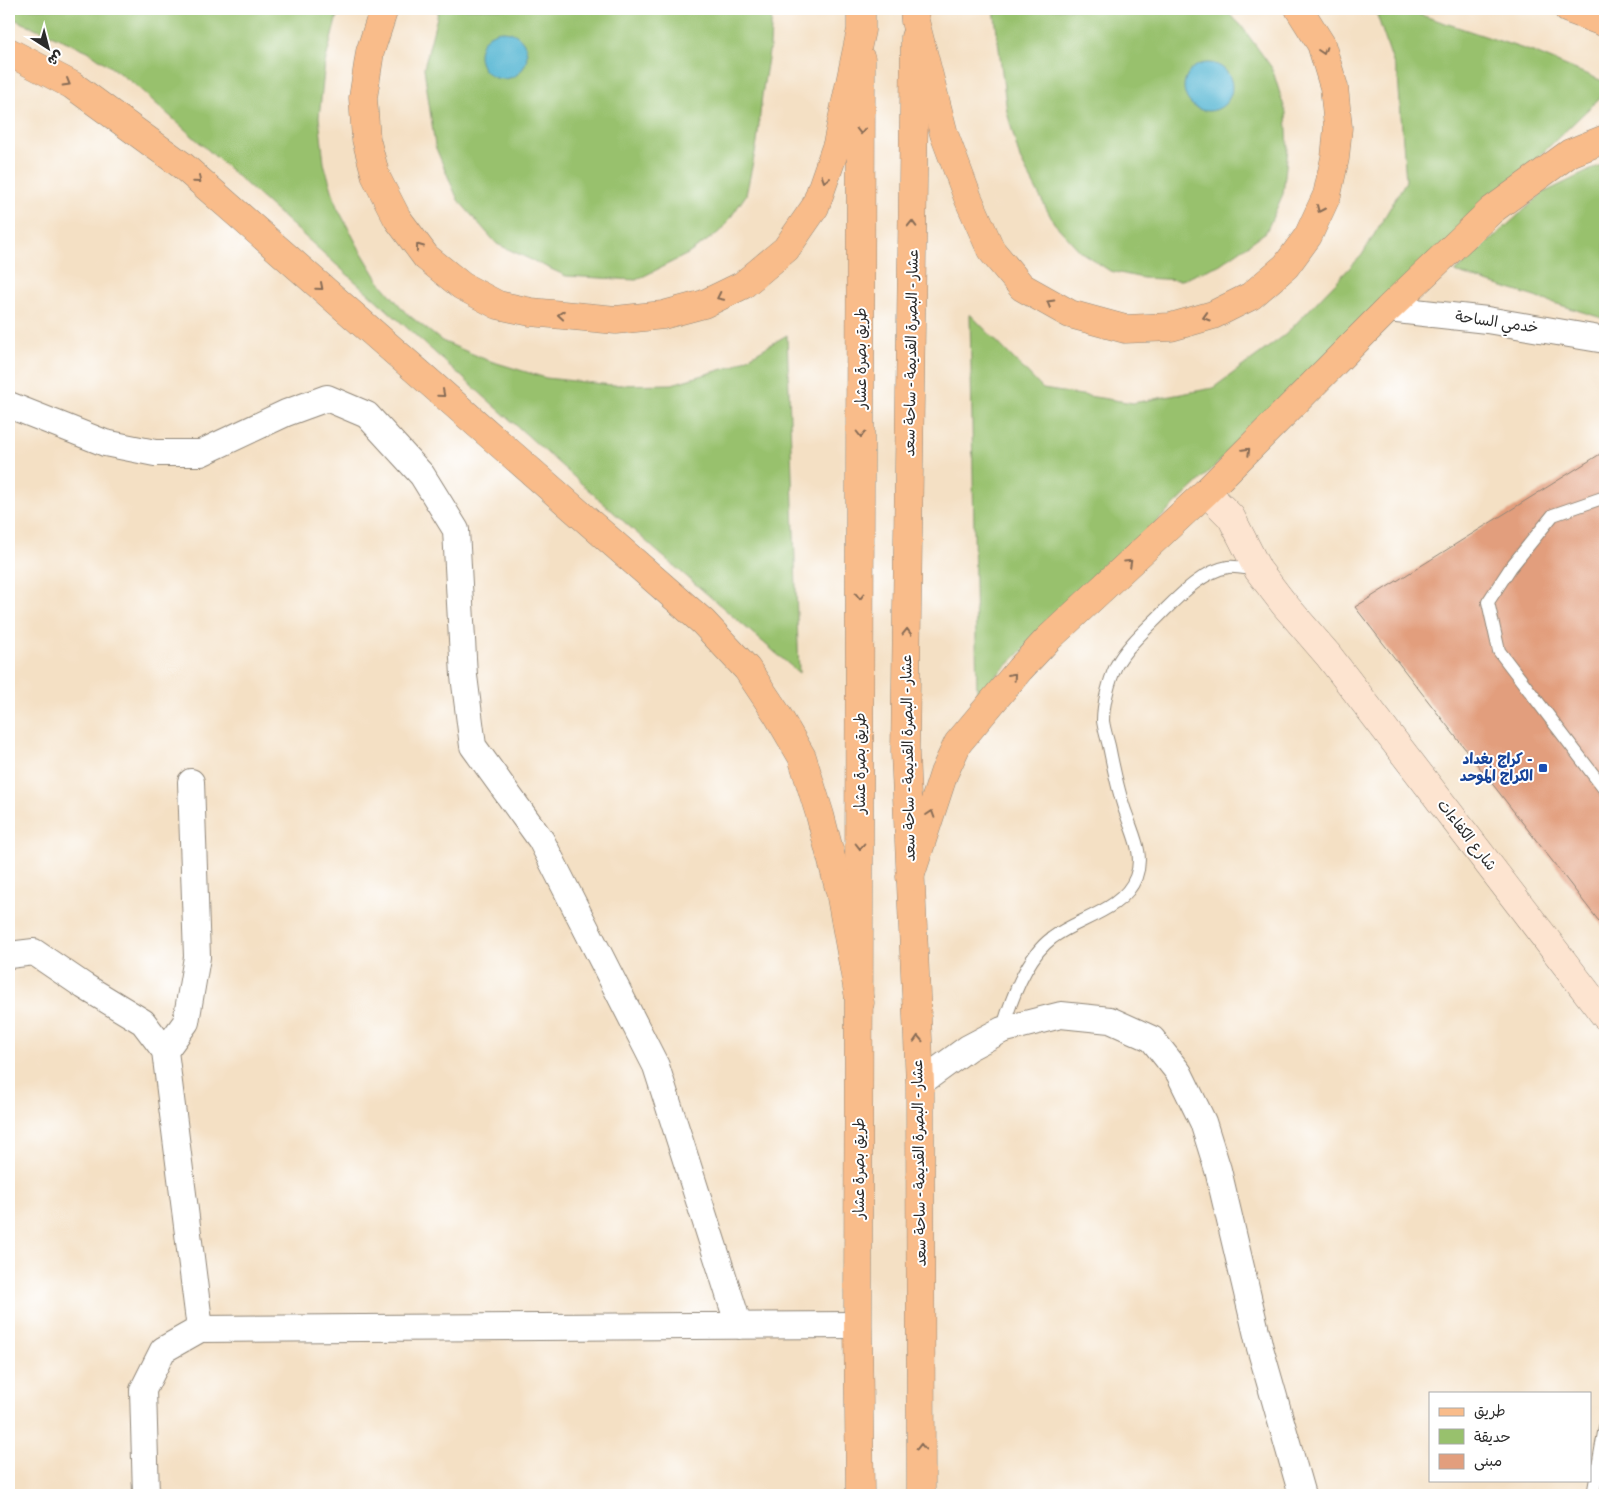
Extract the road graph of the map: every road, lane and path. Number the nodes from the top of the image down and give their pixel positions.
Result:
1 (384, 9) edge
2 (1299, 9) edge
3 (1568, 9) edge
4 (915, 15) edge
5 (861, 19) edge
6 (1605, 23) edge
7 (9, 52) edge
8 (1605, 139) edge
9 (1388, 309) junction
10 (1605, 340) edge
11 (9, 405) edge
12 (1206, 492) junction
13 (1605, 498) edge
14 (1258, 570) junction
15 (191, 782) dead end
16 (1605, 790) edge
17 (910, 877) junction
18 (9, 955) edge
19 (860, 1004) junction
20 (1605, 1016) edge
21 (1002, 1030) junction
22 (165, 1051) junction
23 (920, 1083) junction
24 (858, 1325) junction
25 (739, 1326) junction
26 (200, 1329) junction
27 (1605, 1427) edge
28 (146, 1495) edge
29 (860, 1495) edge
30 (921, 1495) edge
31 (1302, 1495) edge
32 (1593, 1495) edge

5 -> 1 main road
2 -> 4 main road
3 - 6 main road
17 -> 4 main road, عشار - البصرة القديمة - ساحة سعد
5 -> 19 main road, طريق بصرة عشار
7 -> 19 main road
8 - 9 main road
9 - 10 street, خدمي الساحة
12 -> 9 main road
11 - 25 street
12 - 14 street, شارع الكفاءات
17 -> 12 main road
13 - 16 lane
14 - 20 street, شارع الكفاءات
14 - 21 lane
15 - 22 street
23 -> 17 main road, عشار - البصرة القديمة - ساحة سعد
18 - 22 street
19 - 24 main road, طريق بصرة عشار
21 - 23 street
21 - 31 street
22 - 26 street
30 -> 23 main road, عشار - البصرة القديمة - ساحة سعد
24 - 25 street
24 - 29 main road, طريق بصرة عشار
25 - 26 street
26 - 28 street
27 - 32 lane

